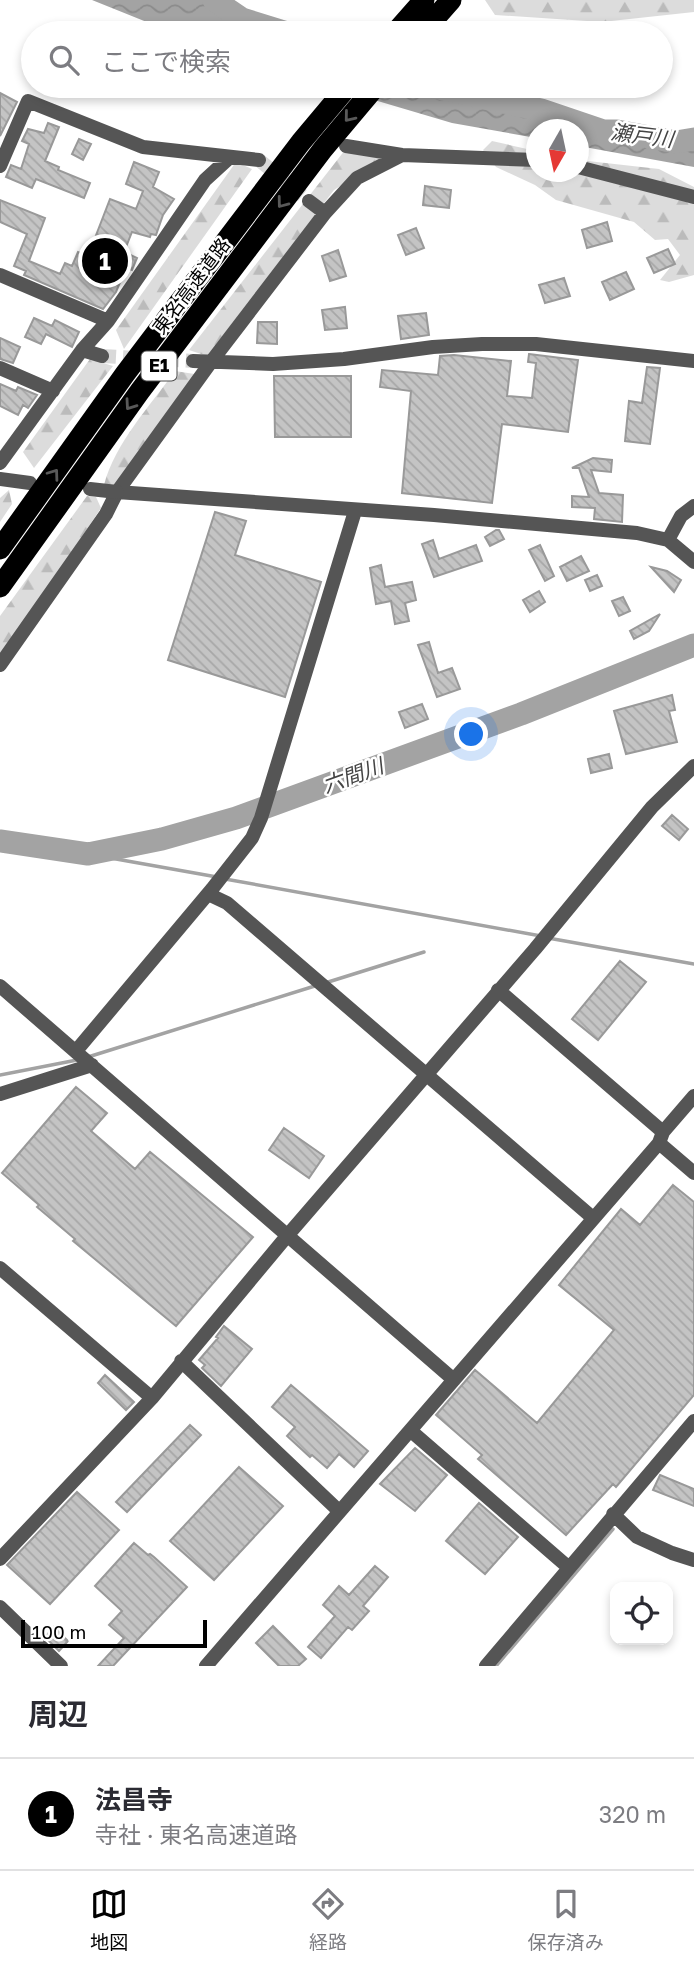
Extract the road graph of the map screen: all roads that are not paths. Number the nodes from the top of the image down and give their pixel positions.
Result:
1 (424, 0) edge
2 (451, 0) edge
3 (406, 21) edge
4 (433, 21) edge
5 (338, 98) edge
6 (366, 98) edge
7 (346, 146) dead end
8 (402, 155) junction
9 (229, 158) junction
10 (259, 160) tunnel mouth
11 (526, 160) edge
12 (0, 166) edge
13 (589, 170) edge
14 (694, 197) edge
15 (309, 201) tunnel mouth
16 (325, 213) junction
17 (0, 275) edge
18 (108, 321) junction
19 (82, 350) junction
20 (102, 356) tunnel mouth
21 (193, 361) tunnel mouth
22 (694, 361) edge
23 (211, 362) junction
24 (0, 368) edge
25 (53, 391) junction
26 (0, 463) edge
27 (0, 480) edge
28 (30, 483) dead end
29 (90, 489) dead end
30 (117, 492) junction
31 (694, 506) edge
32 (355, 511) junction
33 (668, 540) junction
34 (0, 549) edge
35 (694, 562) edge
36 (0, 587) edge
37 (0, 665) edge
38 (694, 766) edge
39 (210, 891) junction
40 (0, 986) edge
41 (498, 990) junction
42 (76, 1051) junction
43 (92, 1065) junction
44 (426, 1076) junction
45 (0, 1094) edge
46 (694, 1096) edge
47 (661, 1138) junction
48 (694, 1173) edge
49 (593, 1218) junction
50 (287, 1237) junction
51 (0, 1268) edge
52 (181, 1362) junction
53 (454, 1381) junction
54 (152, 1398) junction
55 (694, 1421) edge
56 (411, 1431) junction
57 (339, 1511) junction
58 (613, 1514) junction
59 (0, 1559) edge
60 (694, 1560) edge
61 (568, 1567) junction
62 (0, 1607) edge
63 (61, 1666) edge
64 (206, 1666) edge
65 (486, 1666) edge

1 - 3 highway
2 - 4 highway
34 -> 5 highway, 東名高速道路 / E1
6 -> 36 highway, 東名高速道路 / E1
7 - 8 street
8 - 11 street
8 - 16 street
9 - 10 street
9 - 12 street
9 - 18 street
13 - 14 street
15 - 16 street
16 - 23 street
17 - 18 street
18 - 19 street
19 - 20 street
19 - 25 street
21 - 23 street
22 - 23 street
23 - 30 street
24 - 25 street
25 - 26 street
27 - 28 street
29 - 30 street
30 - 32 street
30 - 37 street
31 - 33 street
32 - 33 street
32 - 39 street
33 - 35 street
38 - 41 street
39 - 42 street
39 - 44 street
40 - 42 street
41 - 44 street
41 - 47 street
42 - 43 street
43 - 45 street
43 - 50 street
44 - 49 street
44 - 50 street
46 - 47 street
47 - 48 street
47 - 49 street
49 - 53 street
50 - 52 street
50 - 53 street
51 - 54 street
52 - 54 street
52 - 57 street
53 - 56 street
54 - 59 street
55 - 58 street
56 - 57 street
56 - 61 street
57 - 64 street
58 - 60 street
58 - 61 street
61 - 65 street
62 - 63 street

